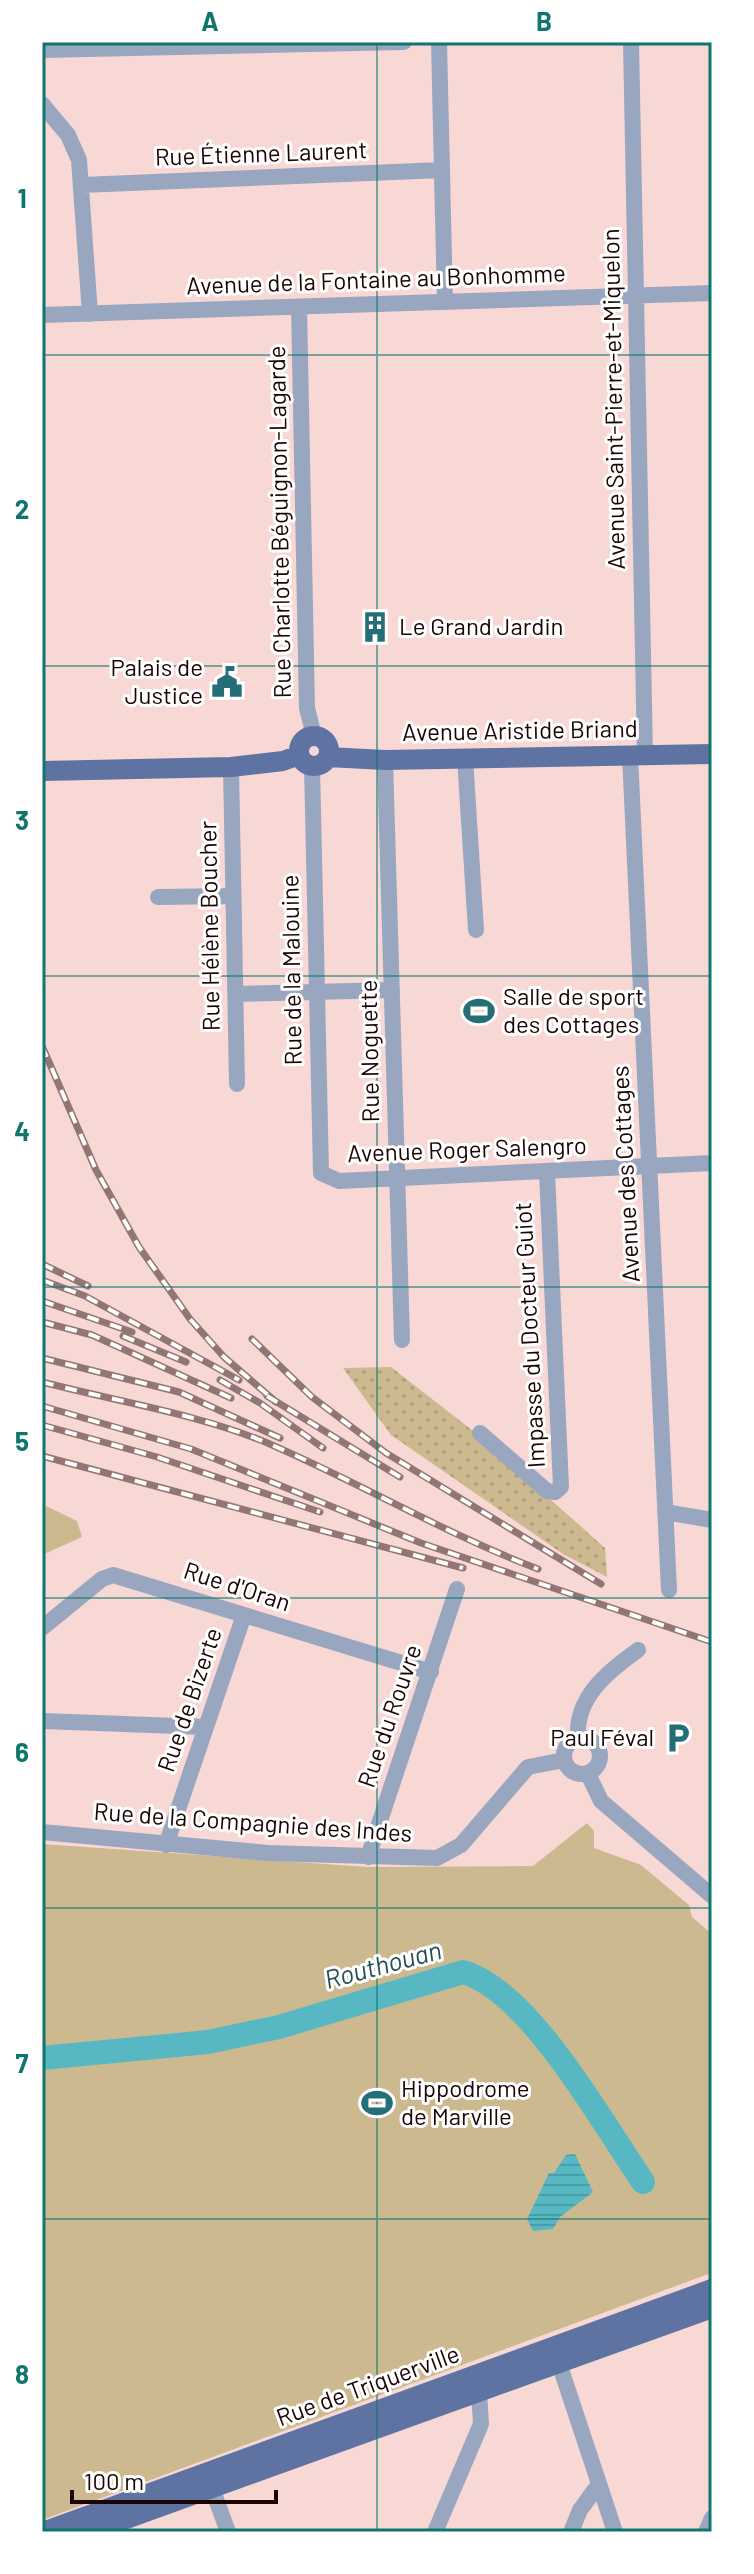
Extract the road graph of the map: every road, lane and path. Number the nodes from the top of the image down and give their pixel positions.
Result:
1 (404, 42) edge
2 (439, 42) edge
3 (631, 42) edge
4 (305, 43) edge
5 (42, 50) edge
6 (42, 104) edge
7 (442, 170) junction
8 (82, 185) junction
9 (712, 293) edge
10 (636, 296) junction
11 (445, 302) junction
12 (299, 307) junction
13 (90, 314) junction
14 (42, 315) edge
15 (314, 736) joint
16 (712, 754) edge
17 (637, 755) junction
18 (465, 758) junction
19 (313, 759) junction
20 (385, 760) junction
21 (231, 767) junction
22 (42, 771) edge
23 (233, 896) junction
24 (158, 897) dead end
25 (476, 930) dead end
26 (392, 990) junction
27 (315, 993) junction
28 (236, 994) junction
29 (237, 1084) dead end
30 (712, 1163) edge
31 (649, 1166) junction
32 (547, 1172) junction
33 (321, 1173) joint
34 (396, 1178) junction
35 (402, 1340) dead end
36 (480, 1433) dead end
37 (665, 1512) junction
38 (712, 1520) edge
39 (457, 1589) dead end
40 (669, 1590) dead end
41 (244, 1615) junction
42 (42, 1628) edge
43 (638, 1650) dead end
44 (431, 1672) junction
45 (42, 1721) edge
46 (206, 1727) junction
47 (578, 1738) junction
48 (564, 1760) junction
49 (588, 1774) junction
50 (42, 1832) edge
51 (166, 1845) junction
52 (368, 1857) junction
53 (712, 1896) edge
54 (712, 2289) edge
55 (712, 2308) edge
56 (559, 2363) junction
57 (479, 2392) junction
58 (599, 2484) junction
59 (212, 2488) junction
60 (712, 2518) edge
61 (43, 2532) edge
62 (90, 2532) edge
63 (228, 2532) edge
64 (435, 2532) edge
65 (571, 2532) edge
66 (615, 2532) edge
67 (706, 2532) edge

1 - 4 street
2 - 7 street
3 - 10 street, Avenue Saint-Pierre-et-Miquelon
4 - 5 street
6 - 8 street
7 - 8 street, Rue Étienne Laurent
7 - 11 street
8 - 13 street
9 - 10 street, Avenue de la Fontaine au Bonhomme
10 - 11 street, Avenue de la Fontaine au Bonhomme
10 - 17 street, Avenue Saint-Pierre-et-Miquelon
11 - 12 street, Avenue de la Fontaine au Bonhomme
12 - 13 street, Avenue de la Fontaine au Bonhomme
12 - 15 street, Rue Charlotte Béguignon-Lagarde
13 - 14 street, Avenue de la Fontaine au Bonhomme
15 - 19 main road
16 - 17 main road, Avenue Aristide Briand
17 - 18 main road, Avenue Aristide Briand
17 - 31 street, Avenue des Cottages
18 - 20 main road, Avenue Aristide Briand
18 - 25 street
19 - 20 main road, Avenue Aristide Briand
19 - 21 main road, Avenue Aristide Briand
19 - 27 street, Rue de la Malouine
20 - 26 street, Rue Noguette
21 - 22 main road, Avenue Aristide Briand
21 - 23 street, Rue Hélène Boucher
23 - 24 street
23 - 28 street, Rue Hélène Boucher
26 - 27 street
26 - 34 street, Rue Noguette
27 - 28 street
27 - 33 street, Rue de la Malouine
28 - 29 street, Rue Hélène Boucher
30 - 31 street, Avenue Roger Salengro
31 - 32 street, Avenue Roger Salengro
31 - 37 street, Avenue des Cottages
32 - 34 street, Avenue Roger Salengro
32 - 36 street, Impasse du Docteur Guiot
33 - 34 street, Avenue Roger Salengro
34 - 35 street, Rue Noguette
37 - 38 street
37 - 40 street, Avenue des Cottages
39 - 44 street, Rue du Rouvre
41 - 42 street, Rue d'Oran
41 - 44 street, Rue d'Oran
41 - 46 street, Rue de Bizerte
43 - 47 street
44 - 52 street, Rue du Rouvre
45 - 46 street
46 - 51 street, Rue de Bizerte
47 - 48 street
47 - 49 street
48 - 49 street
48 - 52 street, Rue de la Compagnie des Indes
49 - 53 street
50 - 51 street, Rue de la Compagnie des Indes
51 - 52 street, Rue de la Compagnie des Indes
54 - 61 main road, Rue de Triquerville
55 - 56 main road, Rue de Triquerville
56 - 57 main road, Rue de Triquerville
56 - 58 street
57 - 59 main road, Rue de Triquerville
57 - 64 street
58 - 65 street
58 - 66 street
59 - 62 main road, Rue de Triquerville
59 - 63 street
60 - 67 street

